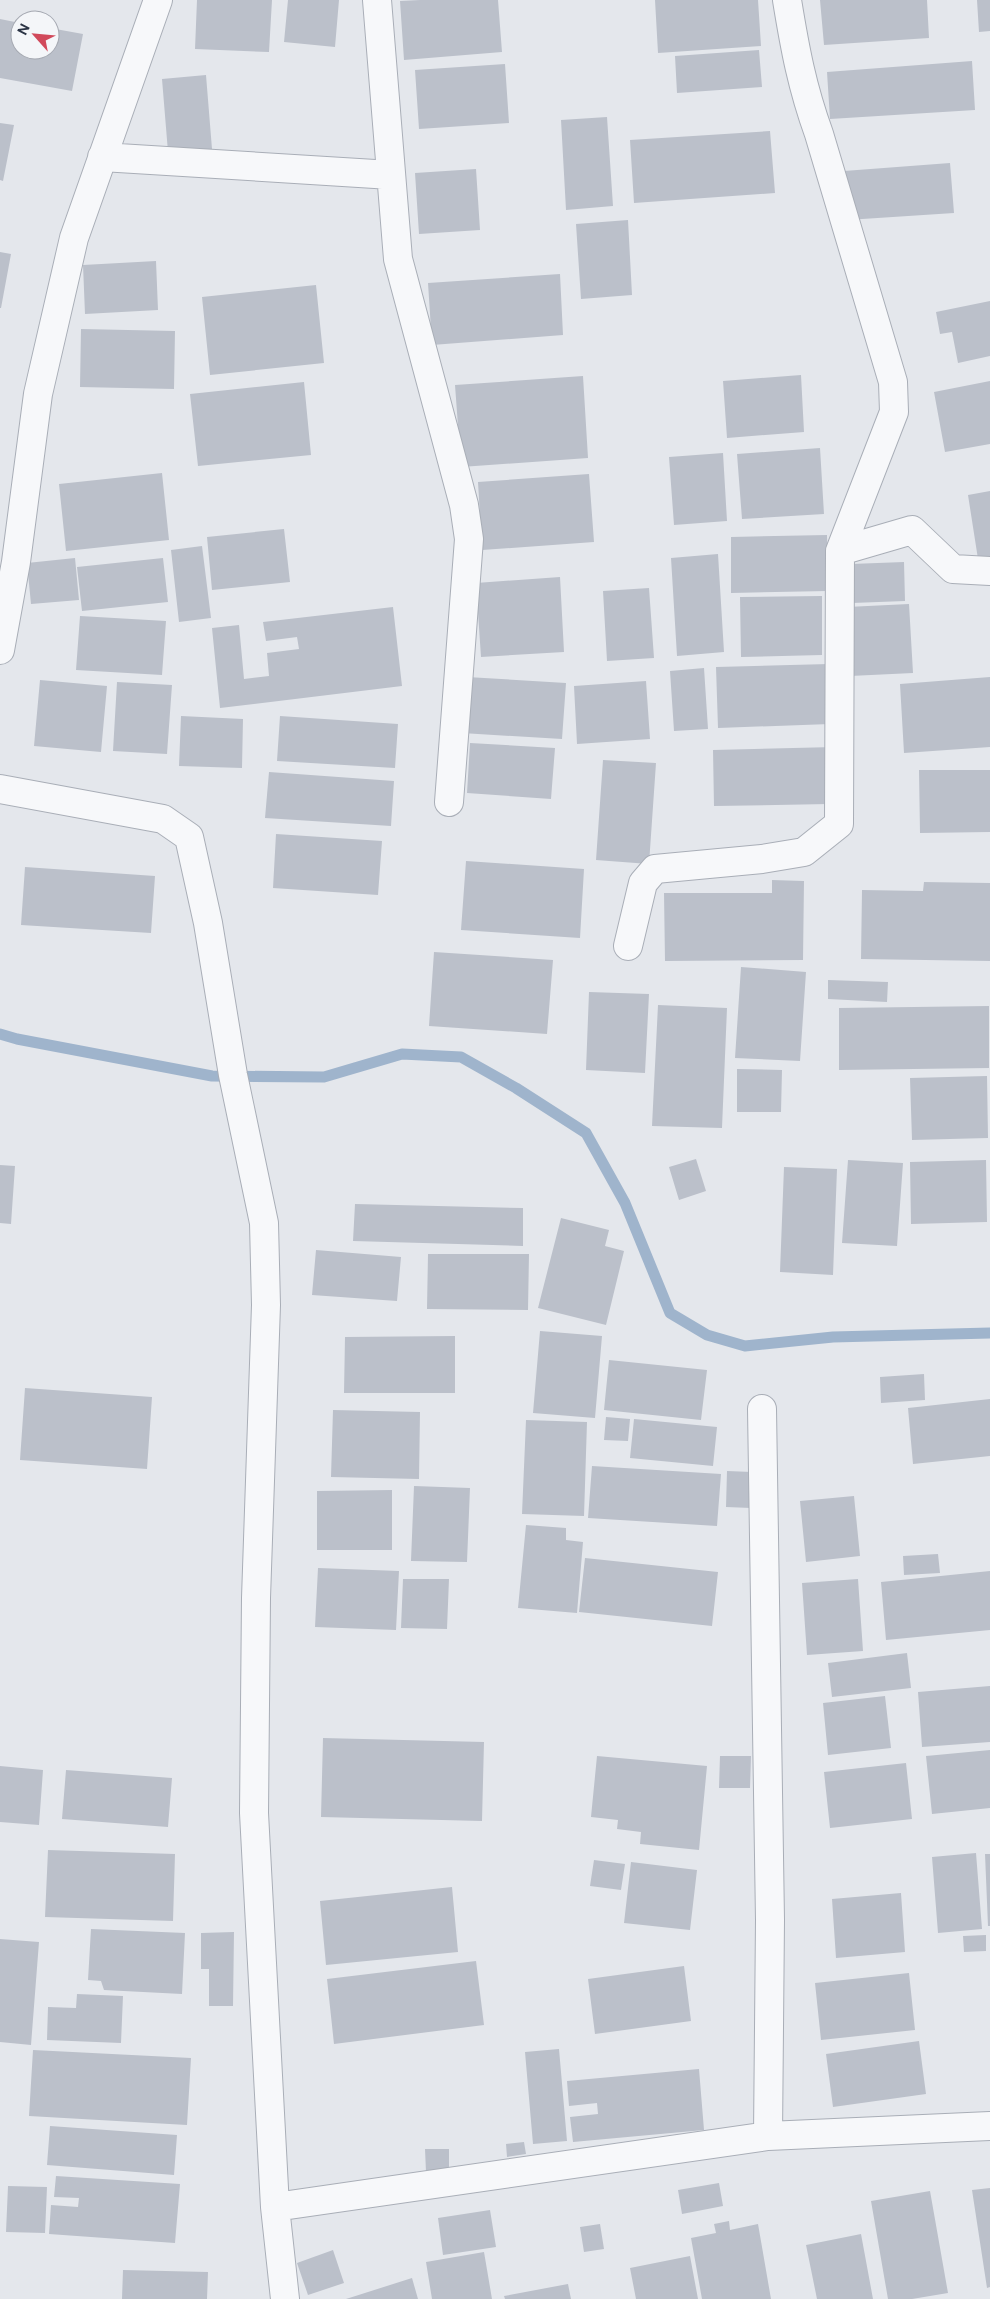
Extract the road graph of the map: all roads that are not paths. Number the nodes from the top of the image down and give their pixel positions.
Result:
1 (158, 0) edge
2 (376, 0) edge
3 (787, 0) edge
4 (102, 157) junction
5 (391, 175) junction
6 (840, 551) junction
7 (990, 571) edge
8 (0, 650) edge
9 (0, 789) edge
10 (449, 802) dead end
11 (628, 946) dead end
12 (762, 1409) dead end
13 (990, 2126) edge
14 (768, 2136) junction
15 (275, 2207) junction
16 (285, 2299) edge

1 - 4 street
2 - 5 street
3 - 6 street
4 - 5 street
4 - 8 street
5 - 10 street
6 - 7 street
6 - 11 street
9 - 15 street
12 - 14 street
13 - 14 street
14 - 15 street
15 - 16 street

